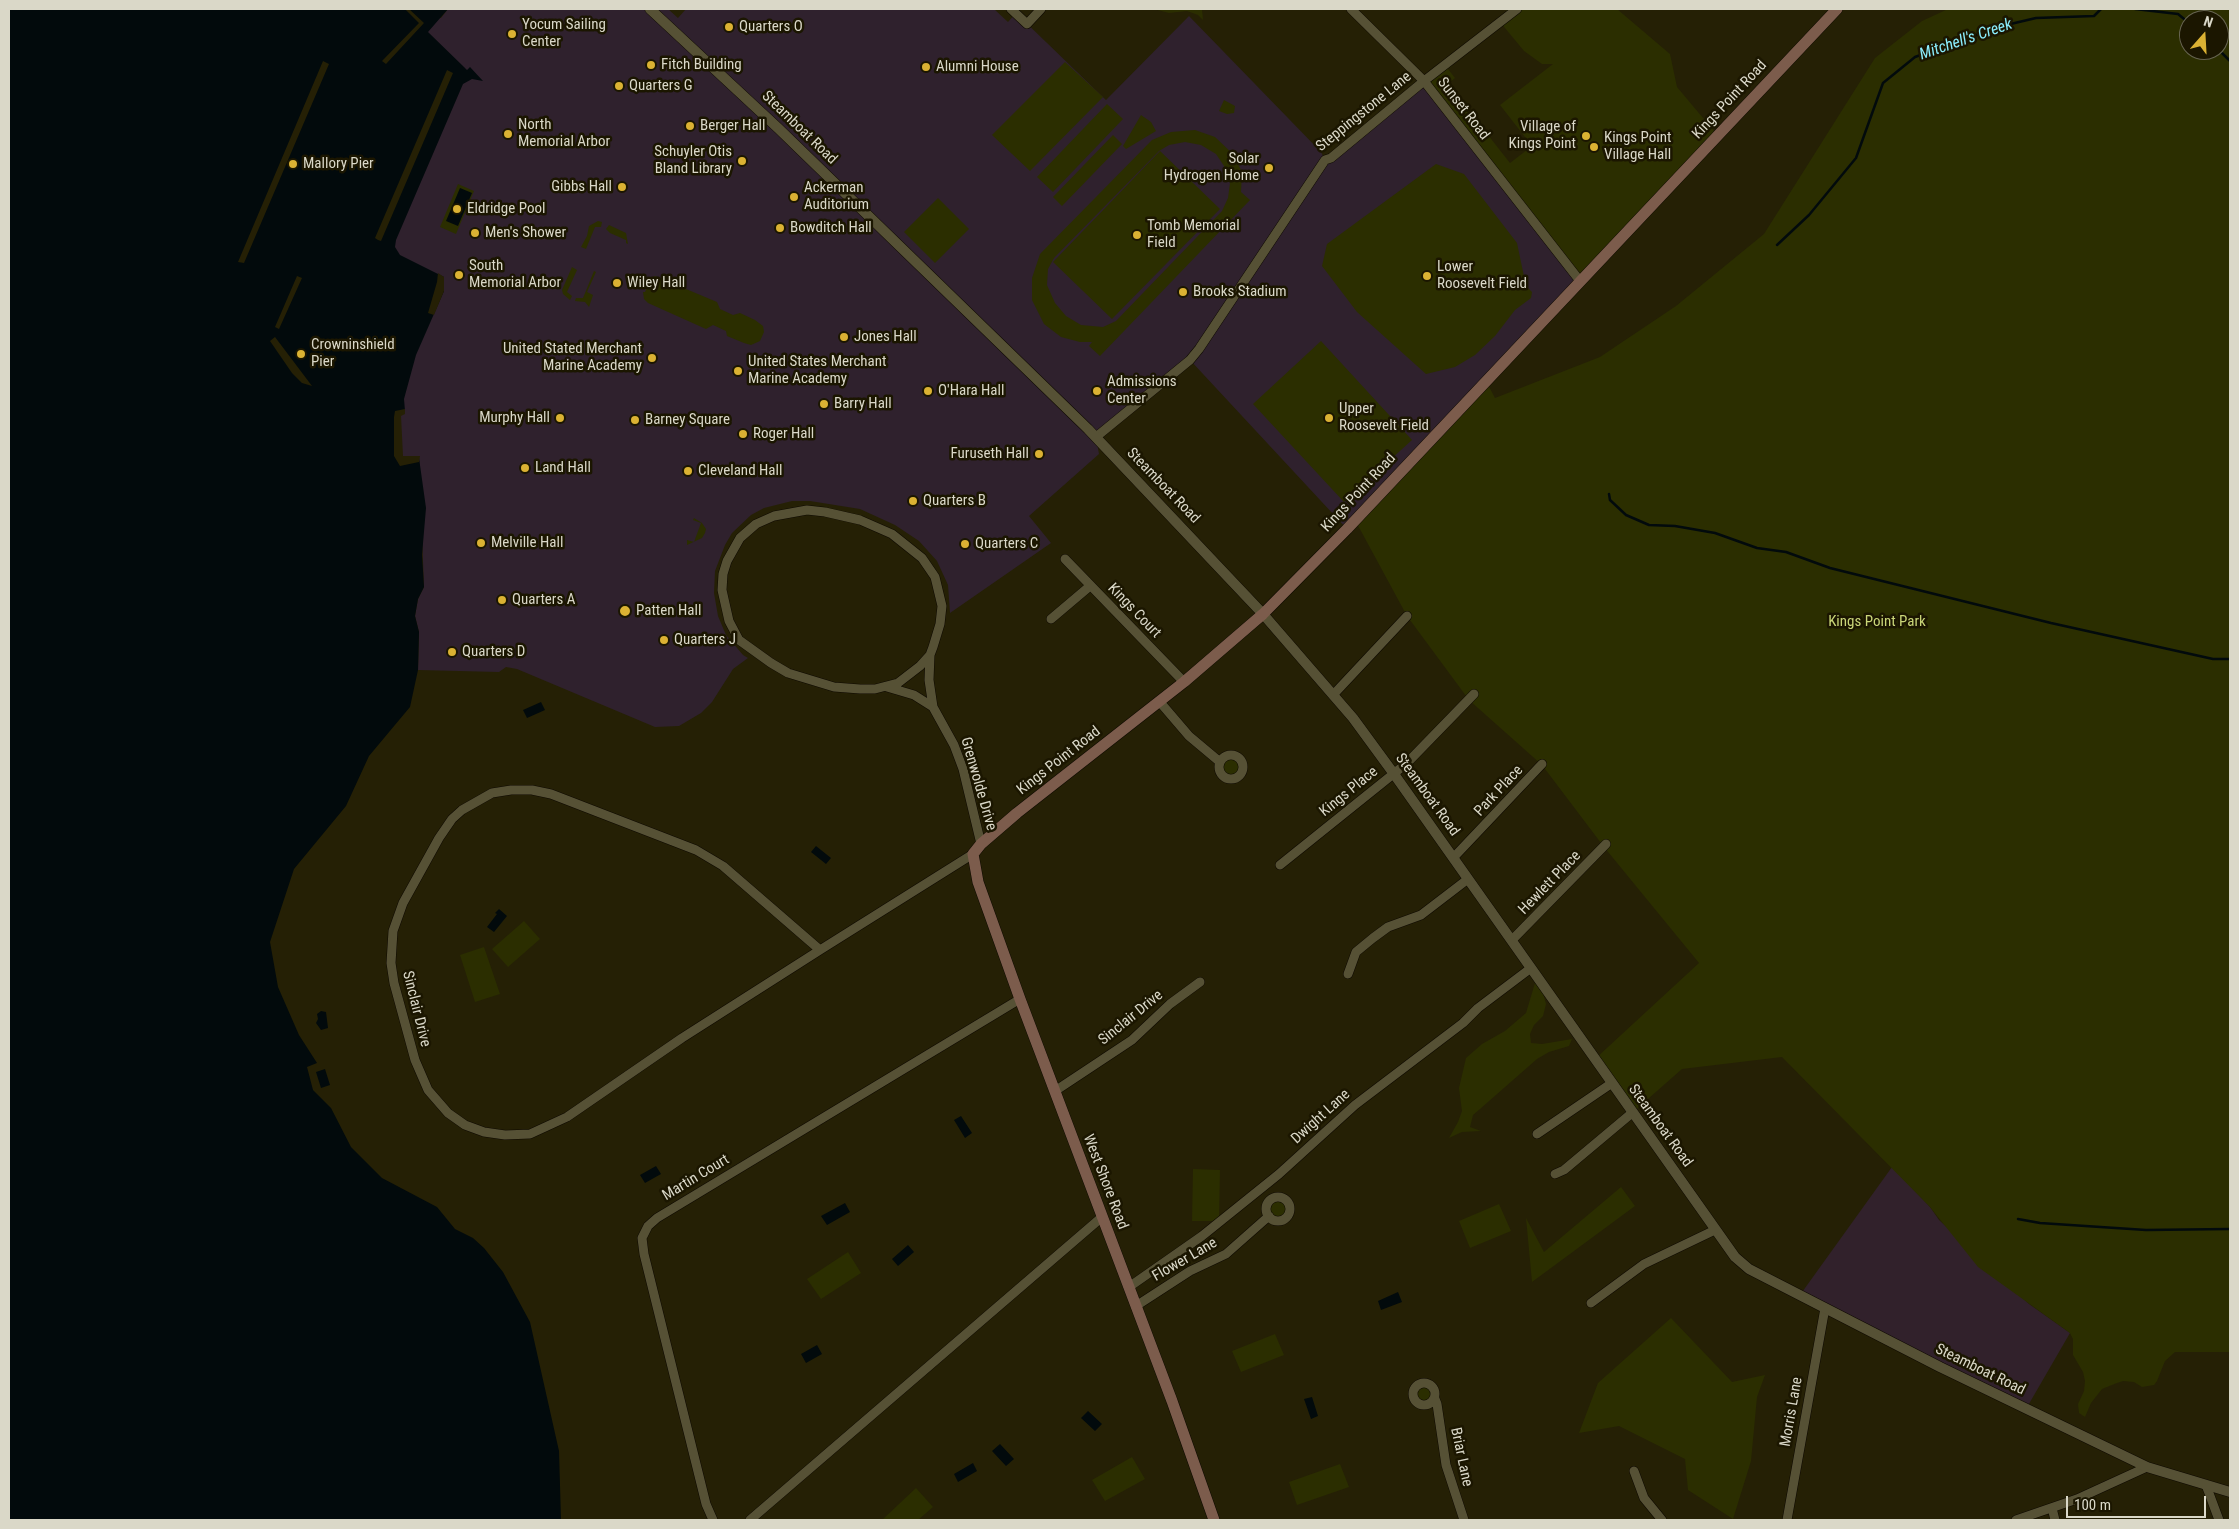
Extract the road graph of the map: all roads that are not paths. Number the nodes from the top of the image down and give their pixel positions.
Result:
1 (650, 9) edge
2 (1011, 9) edge
3 (1041, 9) edge
4 (1351, 9) edge
5 (1517, 9) edge
6 (1837, 9) edge
7 (1424, 81) junction
8 (1580, 281) junction
9 (1096, 437) junction
10 (1065, 559) dead end
11 (1090, 586) junction
12 (1264, 614) junction
13 (1407, 616) dead end
14 (1051, 619) dead end
15 (930, 655) junction
16 (1184, 682) junction
17 (886, 687) junction
18 (1474, 694) dead end
19 (1333, 695) junction
20 (1159, 701) junction
21 (933, 707) junction
22 (1220, 762) dead end
23 (1542, 764) dead end
24 (1394, 774) junction
25 (981, 844) junction
26 (1606, 844) dead end
27 (973, 854) junction
28 (1454, 857) junction
29 (1280, 866) dead end
30 (1468, 878) junction
31 (1512, 940) junction
32 (820, 950) junction
33 (1531, 968) junction
34 (1348, 974) dead end
35 (1200, 982) dead end
36 (1020, 999) junction
37 (1612, 1083) junction
38 (1055, 1092) junction
39 (1632, 1113) junction
40 (1537, 1134) dead end
41 (1555, 1174) dead end
42 (1269, 1216) dead end
43 (1102, 1217) junction
44 (1715, 1230) junction
45 (1129, 1288) junction
46 (1591, 1303) dead end
47 (1136, 1306) junction
48 (1826, 1308) junction
49 (1435, 1399) dead end
50 (2147, 1467) junction
51 (1634, 1472) dead end
52 (2206, 1486) junction
53 (2230, 1492) edge
54 (2052, 1508) junction
55 (713, 1520) edge
56 (750, 1520) edge
57 (1214, 1520) edge
58 (1464, 1520) edge
59 (1662, 1520) edge
60 (1787, 1520) edge
61 (2016, 1520) edge
62 (2055, 1520) edge
63 (2219, 1520) edge

1 - 9 street, Steamboat Road
2 - 3 street
4 - 7 street, Sunset Road
5 - 7 street, Steppingstone Lane
6 - 8 main road, Kings Point Road
7 - 8 street, Sunset Road
7 - 9 street, Steppingstone Lane
8 - 12 main road, Kings Point Road
9 - 12 street, Steamboat Road
10 - 11 street, Kings Court
11 - 14 street
11 - 16 street, Kings Court
12 - 16 main road, Kings Point Road
12 - 19 street, Steamboat Road
13 - 19 street
15 - 17 street, Grenwolde Drive
15 - 17 street, Grenwolde Drive
15 - 21 street, Grenwolde Drive
16 - 20 main road, Kings Point Road
17 - 21 street, Grenwolde Drive
18 - 24 street, Kings Place
19 - 24 street, Steamboat Road
20 - 22 street
20 - 25 main road, Kings Point Road
21 - 25 street, Grenwolde Drive
23 - 28 street, Park Place
24 - 28 street, Steamboat Road
24 - 29 street, Kings Place
25 - 27 main road, Kings Point Road
26 - 31 street, Hewlett Place
27 - 32 street, Sinclair Drive
27 - 36 main road, West Shore Road
28 - 30 street, Steamboat Road
30 - 31 street, Steamboat Road
30 - 34 street
31 - 33 street, Steamboat Road
32 - 32 street, Sinclair Drive
33 - 37 street, Steamboat Road
33 - 45 street, Dwight Lane
35 - 38 street, Sinclair Drive
36 - 38 main road, West Shore Road
36 - 55 street, Martin Court
37 - 39 street, Steamboat Road
37 - 40 street
38 - 43 main road, West Shore Road
39 - 41 street
39 - 44 street, Steamboat Road
42 - 47 street, Flower Lane
43 - 45 main road, West Shore Road
43 - 56 street
44 - 46 street
44 - 48 street, Steamboat Road
45 - 47 main road, West Shore Road
47 - 57 main road, West Shore Road
48 - 50 street, Steamboat Road
48 - 60 street, Morris Lane
49 - 58 street, Briar Lane
50 - 52 street, Steamboat Road
50 - 54 street
51 - 59 street
52 - 53 street, Steamboat Road
52 - 63 street
54 - 61 street
54 - 62 street

